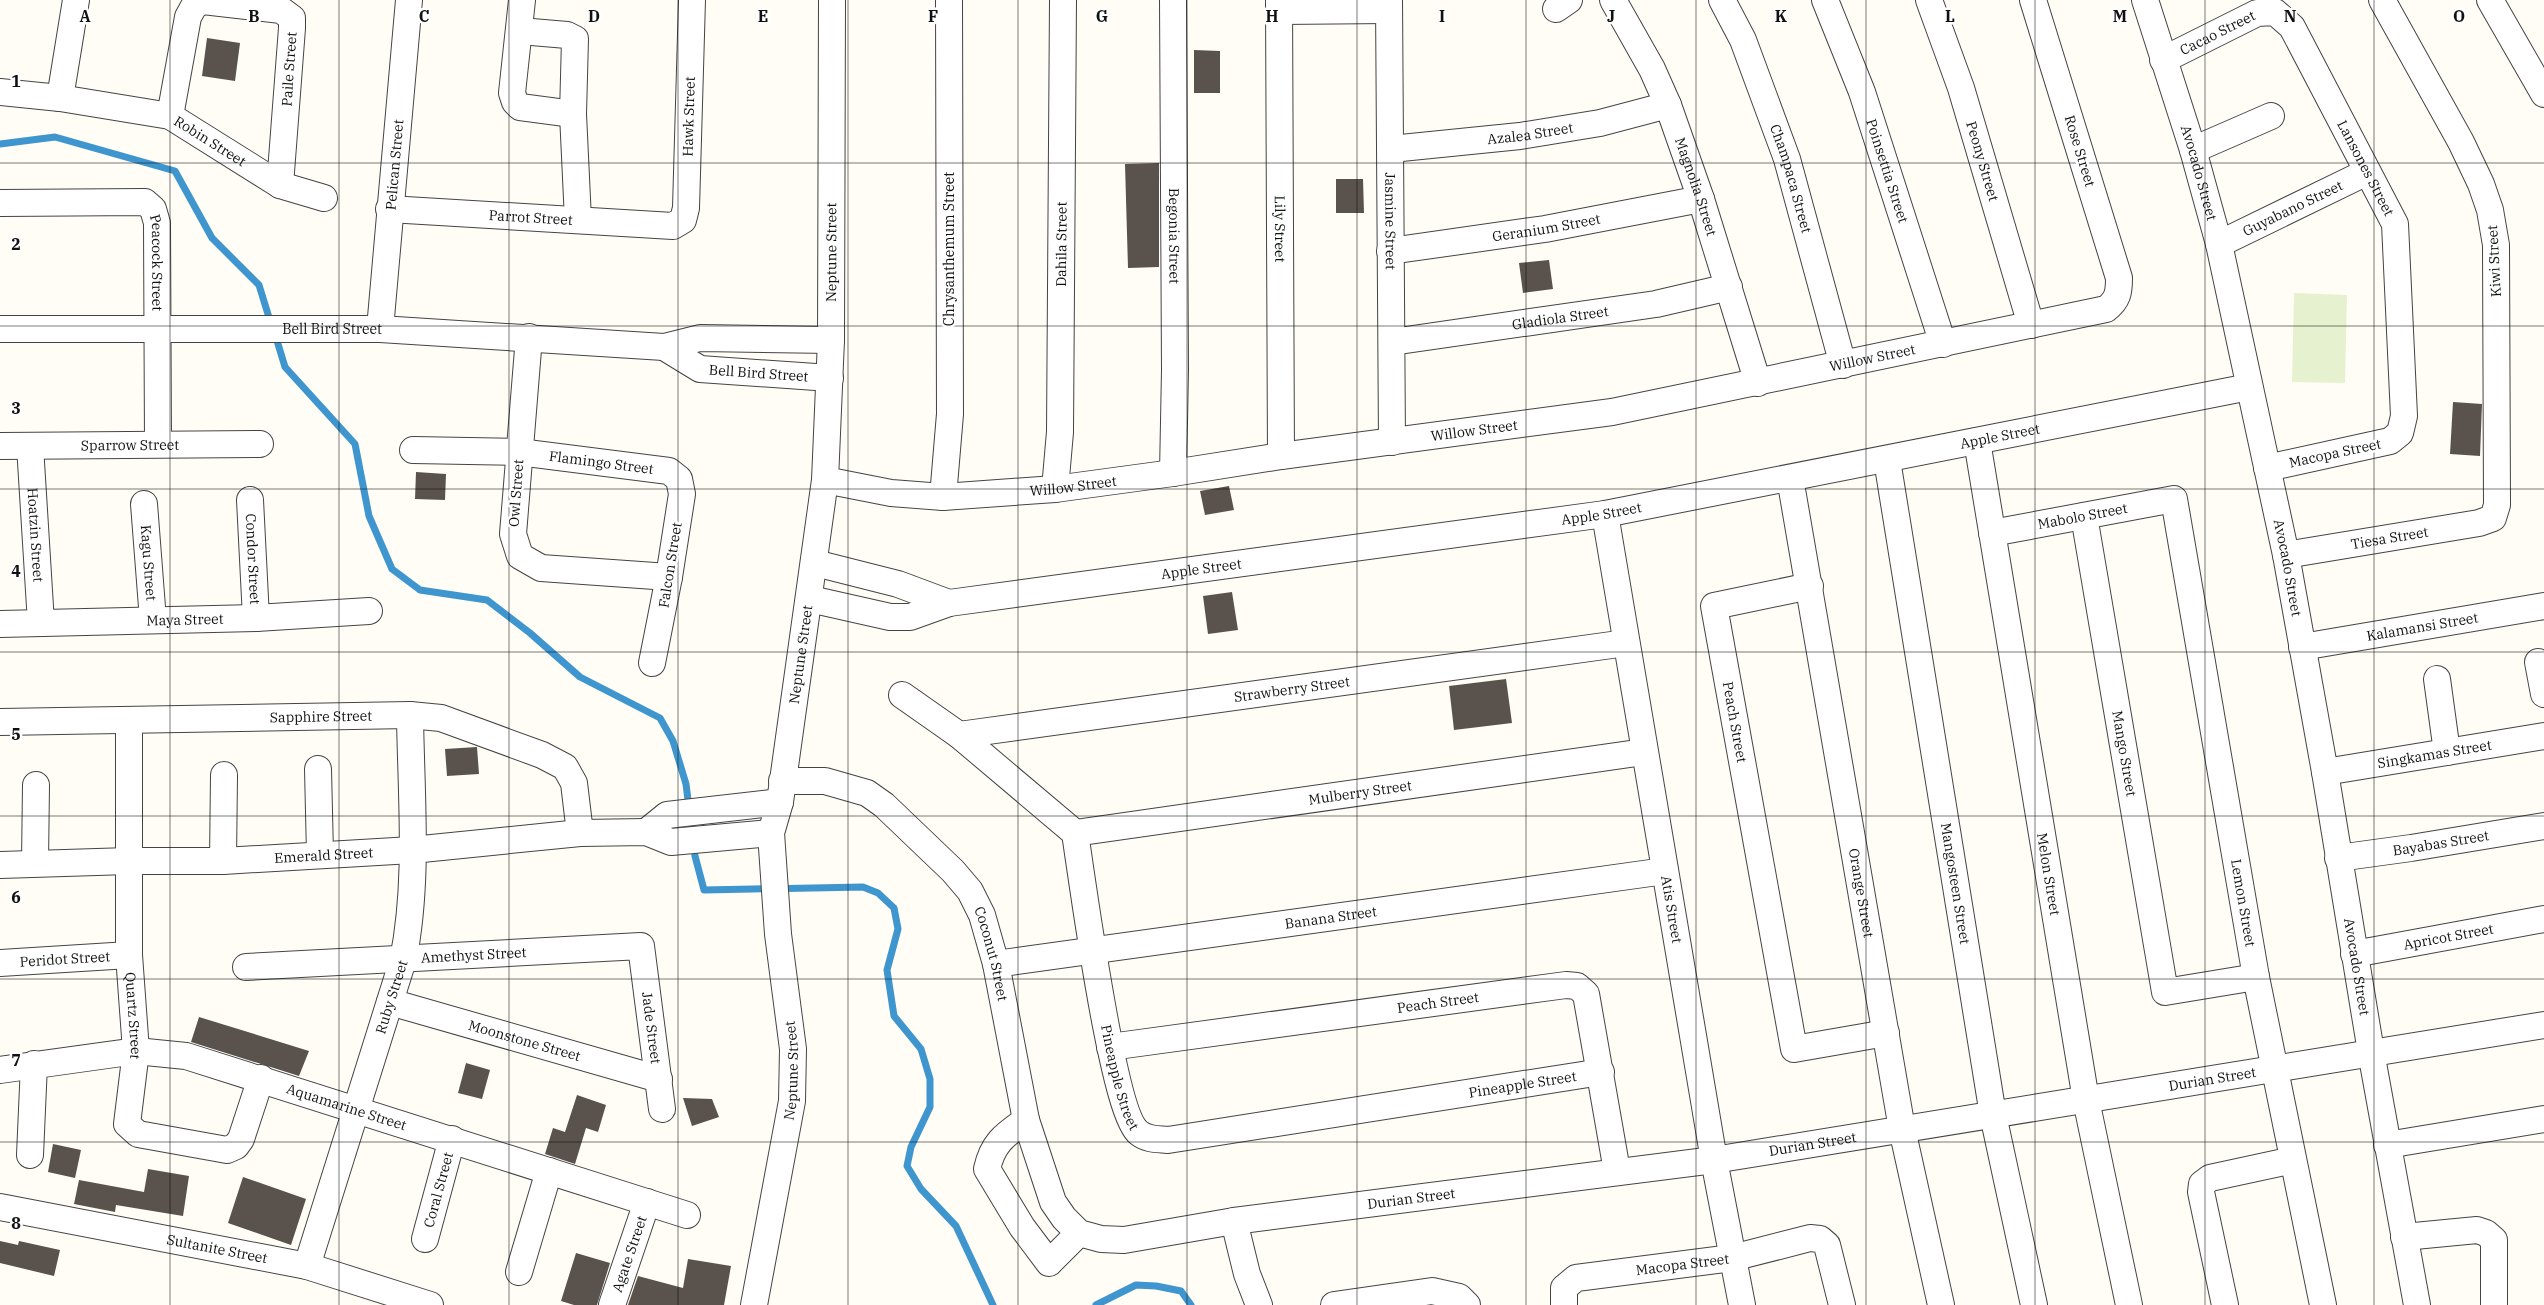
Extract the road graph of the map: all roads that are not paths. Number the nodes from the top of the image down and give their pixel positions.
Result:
1 (76, 0) edge
2 (409, 0) edge
3 (522, 0) edge
4 (692, 0) edge
5 (832, 0) edge
6 (949, 0) edge
7 (1063, 0) edge
8 (1173, 0) edge
9 (1613, 0) edge
10 (1722, 0) edge
11 (1825, 0) edge
12 (1929, 0) edge
13 (2033, 0) edge
14 (2145, 0) edge
15 (2382, 0) edge
16 (2490, 0) edge
17 (1389, 5) edge
18 (1280, 6) edge
19 (2275, 12) joint
20 (520, 31) junction
21 (2163, 60) junction
22 (0, 92) edge
23 (2544, 94) edge
24 (60, 98) junction
25 (1668, 105) junction
26 (573, 114) junction
27 (170, 116) junction
28 (2271, 116) dead end
29 (1391, 149) junction
30 (2193, 150) junction
31 (2367, 172) junction
32 (280, 185) junction
33 (324, 198) dead end
34 (1701, 199) junction
35 (0, 203) edge
36 (389, 209) junction
37 (578, 220) junction
38 (672, 226) joint
39 (2219, 244) junction
40 (1390, 251) junction
41 (1729, 287) junction
42 (2115, 302) joint
43 (2031, 325) junction
44 (158, 327) junction
45 (0, 329) edge
46 (380, 329) junction
47 (529, 337) junction
48 (831, 340) junction
49 (1392, 342) junction
50 (1943, 344) junction
51 (664, 347) junction
52 (1843, 365) junction
53 (830, 378) junction
54 (1758, 382) junction
55 (2249, 387) junction
56 (2400, 433) joint
57 (1978, 441) junction
58 (1392, 442) junction
59 (158, 444) junction
60 (260, 444) dead end
61 (0, 446) edge
62 (30, 446) junction
63 (413, 450) dead end
64 (519, 452) junction
65 (1281, 456) junction
66 (1887, 460) junction
67 (2267, 468) junction
68 (669, 471) joint
69 (1173, 473) junction
70 (1790, 478) junction
71 (825, 480) junction
72 (1056, 489) junction
73 (943, 497) junction
74 (2174, 499) joint
75 (250, 500) dead end
76 (144, 504) dead end
77 (1604, 514) junction
78 (2084, 516) junction
79 (2493, 518) joint
80 (1992, 533) junction
81 (2286, 555) junction
82 (815, 563) junction
83 (870, 576) junction
84 (669, 577) junction
85 (1810, 586) junction
86 (810, 599) junction
87 (949, 603) junction
88 (2544, 606) edge
89 (369, 611) dead end
90 (862, 611) junction
91 (256, 618) junction
92 (153, 620) junction
93 (42, 623) junction
94 (0, 624) edge
95 (1626, 643) junction
96 (2302, 647) junction
97 (2538, 662) dead end
98 (652, 663) dead end
99 (2437, 679) dead end
100 (2544, 694) edge
101 (902, 695) dead end
102 (410, 715) junction
103 (129, 720) junction
104 (0, 722) edge
105 (959, 736) junction
106 (2544, 736) edge
107 (1644, 752) junction
108 (2447, 752) junction
109 (318, 769) dead end
110 (2325, 772) junction
111 (224, 775) dead end
112 (36, 785) dead end
113 (781, 792) junction
114 (2544, 826) edge
115 (646, 832) junction
116 (580, 833) junction
117 (1075, 833) junction
118 (772, 844) junction
119 (412, 850) junction
120 (320, 855) junction
121 (2338, 858) junction
122 (129, 861) junction
123 (223, 861) junction
124 (35, 862) junction
125 (0, 865) edge
126 (1665, 871) junction
127 (2544, 919) edge
128 (642, 946) joint
129 (1094, 950) junction
130 (2354, 954) junction
131 (129, 955) junction
132 (403, 960) junction
133 (0, 963) edge
134 (996, 964) junction
135 (246, 967) dead end
136 (2256, 977) junction
137 (390, 1002) junction
138 (2544, 1025) edge
139 (1886, 1034) junction
140 (1110, 1047) junction
141 (136, 1051) junction
142 (2371, 1052) junction
143 (34, 1064) junction
144 (0, 1070) edge
145 (2274, 1070) junction
146 (1601, 1072) junction
147 (261, 1078) junction
148 (658, 1079) junction
149 (2086, 1100) junction
150 (356, 1109) junction
151 (662, 1109) dead end
152 (1993, 1115) junction
153 (2544, 1118) edge
154 (1026, 1120) junction
155 (1902, 1129) junction
156 (452, 1139) junction
157 (2388, 1145) junction
158 (30, 1155) dead end
159 (1714, 1160) junction
160 (2293, 1160) junction
161 (549, 1171) junction
162 (1617, 1172) junction
163 (647, 1202) junction
164 (0, 1207) edge
165 (686, 1215) dead end
166 (1234, 1221) junction
167 (1079, 1233) junction
168 (2404, 1237) junction
169 (425, 1240) dead end
170 (1732, 1258) junction
171 (307, 1266) junction
172 (519, 1272) dead end
173 (430, 1305) edge
174 (612, 1305) edge
175 (754, 1305) edge
176 (1259, 1305) edge
177 (1334, 1305) edge
178 (1467, 1305) edge
179 (1564, 1305) edge
180 (1742, 1305) edge
181 (1842, 1305) edge
182 (1941, 1305) edge
183 (2034, 1305) edge
184 (2129, 1305) edge
185 (2225, 1305) edge
186 (2323, 1305) edge
187 (2417, 1305) edge
188 (2494, 1305) edge

1 - 24 street
2 - 36 street, Pelican Street
3 - 20 street
4 - 38 street, Hawk Street
5 - 48 street, Neptune Street
6 - 73 street, Chrysanthemum Street
7 - 72 street, Dahila Street
8 - 69 street, Begonia Street
9 - 25 street, Magnolia Street
10 - 52 street, Champaca Street
11 - 50 street, Poinsettia Street
12 - 43 street, Peony Street
13 - 42 street, Rose Street
14 - 21 street, Avocado Street
15 - 79 street, Kiwi Street
16 - 23 street
17 - 18 street
17 - 29 street, Jasmine Street
18 - 65 street, Lily Street
19 - 21 street, Cacao Street
19 - 31 street, Lansones Street
20 - 26 street
20 - 26 street
21 - 30 street, Avocado Street
22 - 24 street, Robin Street
24 - 27 street, Robin Street
25 - 29 street, Azalea Street
25 - 34 street, Magnolia Street
26 - 37 street
27 - 32 street, Robin Street
27 - 32 street, Paile Street
28 - 30 street
29 - 40 street, Jasmine Street
30 - 39 street, Avocado Street
31 - 39 street, Guyabano Street
31 - 56 street, Lansones Street
32 - 33 street, Robin Street
34 - 40 street, Geranium Street
34 - 41 street, Magnolia Street
35 - 44 street, Peacock Street
36 - 37 street, Parrot Street
36 - 46 street, Pelican Street
37 - 38 street, Parrot Street
39 - 55 street, Avocado Street
40 - 49 street, Jasmine Street
41 - 49 street, Gladiola Street
41 - 54 street, Magnolia Street
42 - 43 street, Willow Street
43 - 50 street, Willow Street
44 - 45 street, Bell Bird Street
44 - 46 street, Bell Bird Street
44 - 59 street, Peacock Street
46 - 47 street, Bell Bird Street
47 - 51 street, Bell Bird Street
47 - 64 street, Owl Street
48 - 51 street, Bell Bird Street
48 - 53 street, Neptune Street
49 - 58 street, Jasmine Street
50 - 52 street, Willow Street
51 - 53 street, Bell Bird Street
52 - 54 street, Willow Street
53 - 71 street, Neptune Street
54 - 58 street, Willow Street
55 - 57 street, Apple Street
55 - 67 street, Avocado Street
56 - 67 street, Macopa Street
57 - 66 street, Apple Street
57 - 80 street, Melon Street
58 - 65 street, Willow Street
59 - 60 street, Sparrow Street
59 - 62 street, Sparrow Street
61 - 62 street, Sparrow Street
62 - 93 street, Hoatzin Street
63 - 64 street, Flamingo Street
64 - 68 street, Flamingo Street
64 - 84 street, Owl Street
65 - 69 street, Willow Street
66 - 70 street, Apple Street
66 - 152 street, Mangosteen Street
67 - 81 street, Avocado Street
68 - 84 street, Falcon Street
69 - 72 street, Willow Street
70 - 77 street, Apple Street
70 - 85 street, Orange Street
71 - 73 street, Willow Street
71 - 82 street, Neptune Street
72 - 73 street, Willow Street
74 - 78 street, Mabolo Street
74 - 136 street, Lemon Street
75 - 91 street, Condor Street
76 - 92 street, Kagu Street
77 - 87 street, Apple Street
77 - 95 street, Atis Street
78 - 80 street, Mabolo Street
78 - 136 street, Mango Street
79 - 81 street, Tiesa Street
80 - 149 street, Melon Street
81 - 96 street, Avocado Street
82 - 83 street, Apple Street
82 - 86 street, Neptune Street
83 - 87 street, Apple Street
83 - 90 street
84 - 98 street, Falcon Street
85 - 139 street, Orange Street
85 - 139 street, Peach Street
86 - 90 street, Apple Street
86 - 113 street, Neptune Street
87 - 90 street, Apple Street
88 - 96 street, Kalamansi Street
89 - 91 street, Maya Street
91 - 92 street, Maya Street
92 - 93 street, Maya Street
93 - 94 street, Maya Street
95 - 105 street, Strawberry Street
95 - 107 street, Atis Street
96 - 110 street, Avocado Street
97 - 100 street
99 - 108 street
101 - 105 street
102 - 103 street, Sapphire Street
102 - 116 street, Sapphire Street
102 - 119 street, Ruby Street
103 - 104 street, Sapphire Street
103 - 122 street, Quartz Street
105 - 117 street
106 - 108 street, Singkamas Street
107 - 117 street, Mulberry Street
107 - 126 street, Atis Street
108 - 110 street, Singkamas Street
109 - 120 street
110 - 121 street, Avocado Street
111 - 123 street
112 - 124 street
113 - 115 street
113 - 118 street, Neptune Street
113 - 134 street, Coconut Street
114 - 121 street, Bayabas Street
115 - 116 street, Emerald Street
115 - 118 street, Emerald Street
116 - 119 street, Emerald Street
117 - 129 street, Pineapple Street
118 - 175 street, Neptune Street
119 - 120 street, Emerald Street
119 - 132 street, Ruby Street
120 - 123 street, Emerald Street
121 - 130 street, Avocado Street
122 - 123 street, Emerald Street
122 - 124 street, Emerald Street
122 - 131 street, Quartz Street
124 - 125 street, Emerald Street
126 - 129 street, Banana Street
126 - 159 street, Atis Street
127 - 130 street, Apricot Street
128 - 132 street, Amethyst Street
128 - 148 street, Jade Street
129 - 134 street, Banana Street
129 - 140 street, Pineapple Street
130 - 142 street, Avocado Street
131 - 133 street, Peridot Street
131 - 141 street, Quartz Street
132 - 135 street, Amethyst Street
132 - 137 street, Ruby Street
134 - 154 street, Coconut Street
136 - 145 street, Lemon Street
137 - 148 street, Moonstone Street
137 - 150 street, Ruby Street
138 - 142 street, Durian Street
139 - 155 street, Orange Street
140 - 146 street, Pineapple Street
140 - 146 street, Peach Street
141 - 143 street, Aquamarine Street
141 - 147 street, Aquamarine Street
141 - 147 street, Quartz Street
142 - 145 street, Durian Street
142 - 157 street, Avocado Street
143 - 144 street, Aquamarine Street
143 - 158 street
145 - 149 street, Durian Street
145 - 160 street, Lemon Street
146 - 162 street, Peach Street
147 - 150 street, Aquamarine Street
148 - 151 street, Jade Street
149 - 152 street, Durian Street
149 - 184 street, Melon Street
150 - 156 street, Aquamarine Street
150 - 171 street, Ruby Street
152 - 155 street, Durian Street
152 - 183 street, Mangosteen Street
153 - 157 street
154 - 167 street, Coconut Street
154 - 167 street
155 - 159 street, Durian Street
155 - 182 street, Orange Street
156 - 161 street, Aquamarine Street
156 - 169 street, Coral Street
157 - 168 street, Avocado Street
159 - 162 street, Durian Street
159 - 170 street, Atis Street
160 - 185 street
160 - 186 street, Lemon Street
161 - 163 street, Aquamarine Street
161 - 172 street
162 - 166 street, Durian Street
163 - 165 street, Aquamarine Street
163 - 174 street, Agate Street
164 - 171 street, Sultanite Street
166 - 167 street, Durian Street
166 - 176 street
168 - 187 street, Avocado Street
168 - 188 street
170 - 179 street, Macopa Street
170 - 180 street, Atis Street
170 - 181 street, Macopa Street
171 - 173 street, Sultanite Street
177 - 178 street

